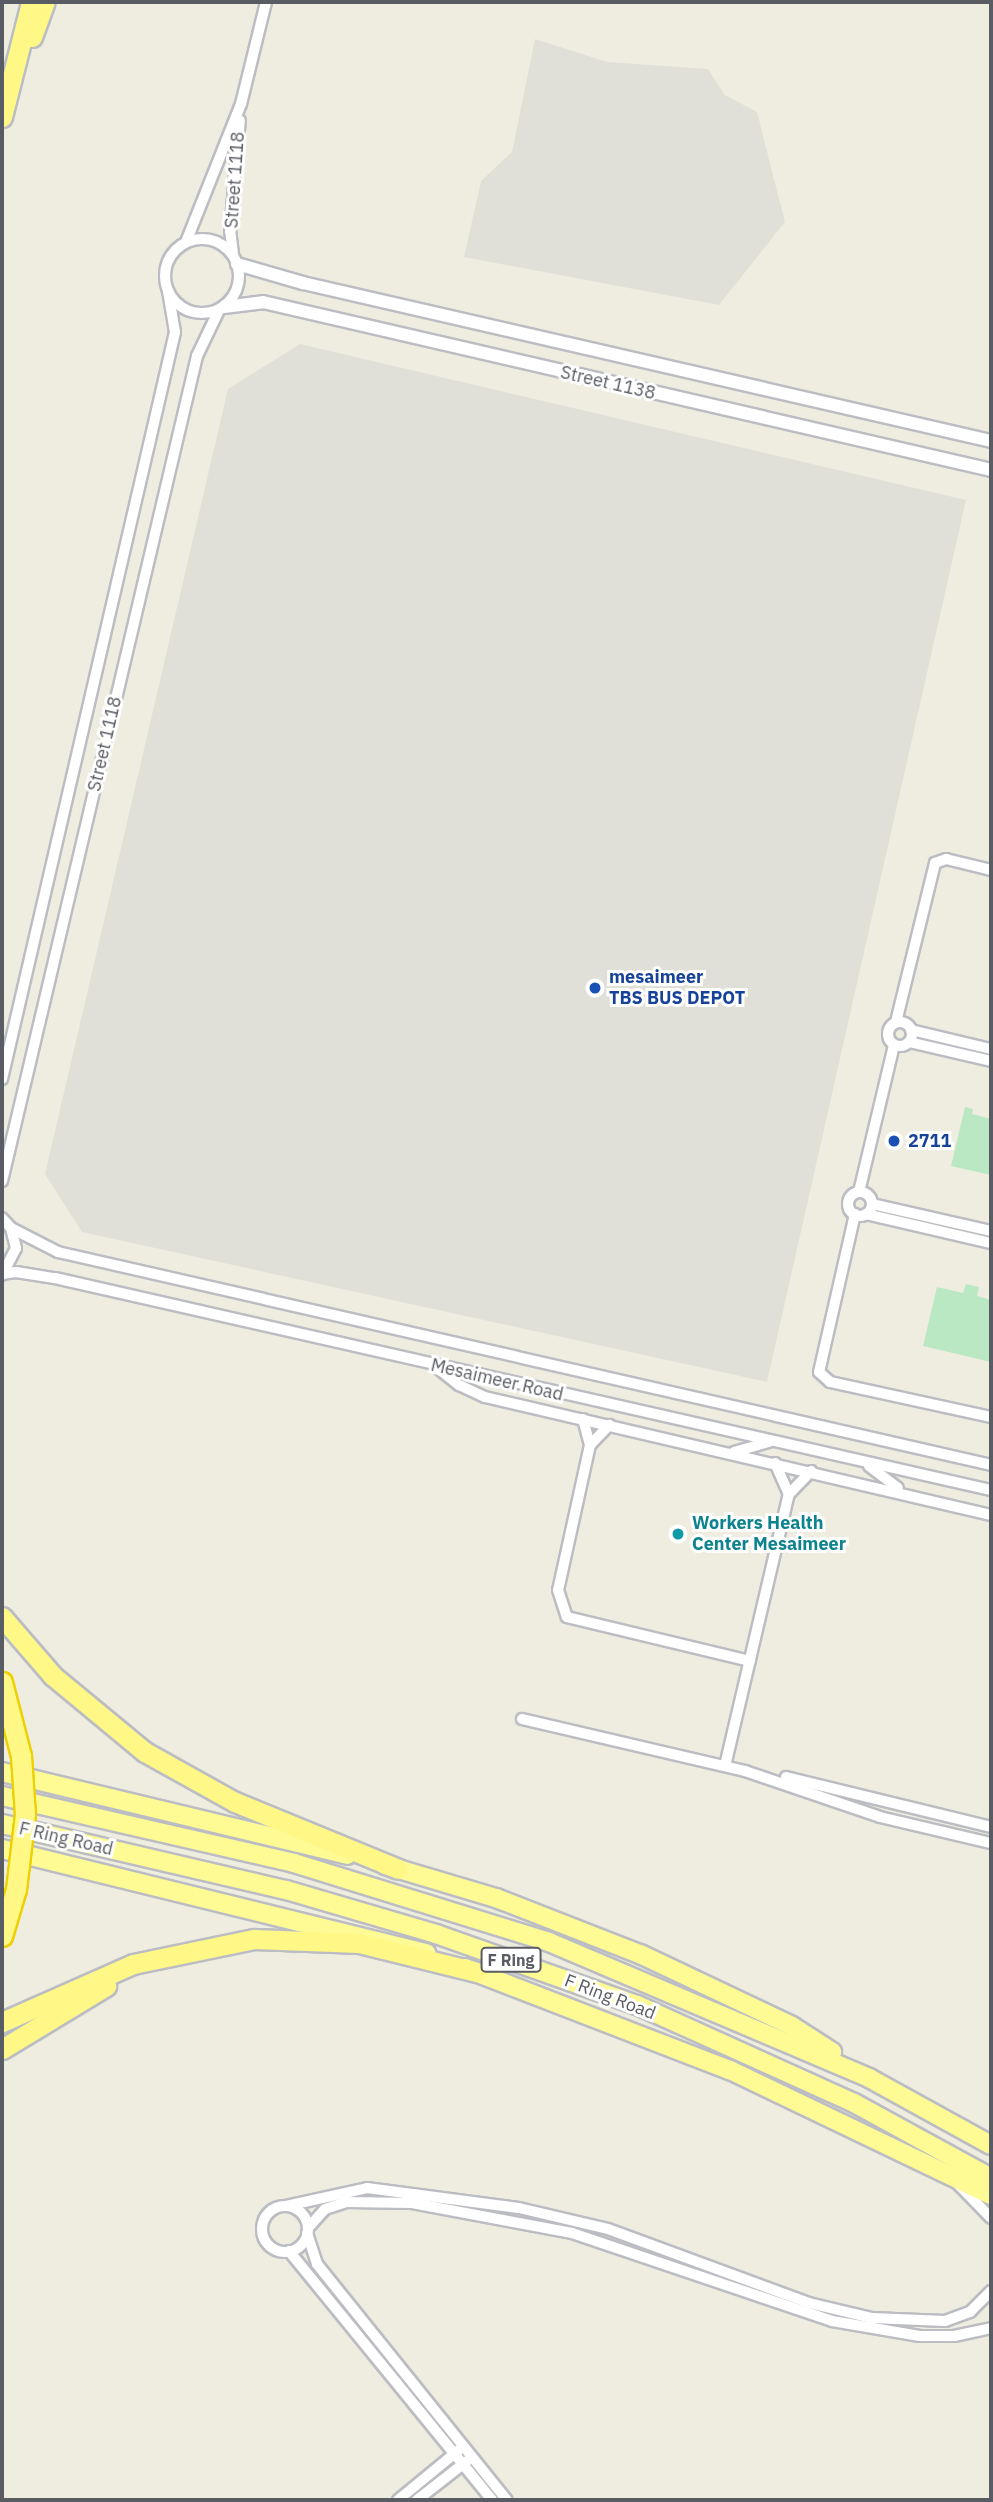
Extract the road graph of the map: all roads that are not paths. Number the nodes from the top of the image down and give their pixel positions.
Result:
1 (31, 2) edge
2 (45, 2) edge
3 (266, 2) edge
4 (7, 96) junction
5 (242, 104) junction
6 (2, 117) edge
7 (186, 242) junction
8 (235, 260) junction
9 (168, 291) junction
10 (221, 308) junction
11 (991, 441) edge
12 (991, 470) edge
13 (991, 870) edge
14 (896, 1023) junction
15 (911, 1030) junction
16 (909, 1042) junction
17 (894, 1045) junction
18 (991, 1049) edge
19 (991, 1061) edge
20 (2, 1079) edge
21 (2, 1181) edge
22 (859, 1192) junction
23 (865, 1211) junction
24 (5, 1220) edge
25 (991, 1231) edge
26 (991, 1243) edge
27 (2, 1275) edge
28 (437, 1367) junction
29 (991, 1417) edge
30 (583, 1419) junction
31 (609, 1425) junction
32 (771, 1442) junction
33 (590, 1445) junction
34 (732, 1452) junction
35 (864, 1462) junction
36 (775, 1463) junction
37 (991, 1465) edge
38 (811, 1471) junction
39 (991, 1490) edge
40 (903, 1491) junction
41 (789, 1494) junction
42 (991, 1515) edge
43 (2, 1617) edge
44 (750, 1661) junction
45 (2, 1682) edge
46 (522, 1719) dead end
47 (725, 1766) junction
48 (745, 1771) junction
49 (2, 1772) edge
50 (2, 1796) edge
51 (2, 1824) edge
52 (991, 1826) edge
53 (991, 1843) edge
54 (2, 1849) edge
55 (398, 1869) junction
56 (2, 1936) edge
57 (201, 1947) junction
58 (476, 1972) junction
59 (2, 2022) edge
60 (2, 2049) edge
61 (869, 2078) junction
62 (991, 2145) edge
63 (951, 2177) junction
64 (991, 2178) edge
65 (991, 2195) edge
66 (286, 2206) junction
67 (991, 2218) edge
68 (307, 2231) junction
69 (289, 2251) junction
70 (991, 2291) edge
71 (904, 2321) junction
72 (991, 2328) edge
73 (903, 2334) junction
74 (459, 2450) junction
75 (467, 2461) junction
76 (398, 2500) edge
77 (417, 2500) edge
78 (492, 2500) edge
79 (507, 2500) edge

1 - 4 highway
2 - 4 highway
3 - 5 street, Street 1118
4 - 6 highway
5 - 7 street, Street 1118
5 - 8 street, Street 1118
7 - 8 street
7 - 9 street
8 - 10 street
8 - 11 street, Street 1138
9 - 10 street
9 - 20 street, Street 1118
10 - 12 street, Street 1138
10 - 21 street, Street 1118
13 - 14 street
14 - 15 street
14 - 17 street
15 - 16 street
15 - 18 street
16 - 17 street
16 - 19 street
17 - 22 street
22 - 23 street
22 - 23 street
23 - 25 street
23 - 26 street
23 - 29 street
24 - 27 street
24 - 37 street, Mesaimeer Road
27 - 28 street, Mesaimeer Road
28 - 30 street
28 - 32 street, Mesaimeer Road
30 - 31 street
30 - 33 street
31 - 33 street
31 - 34 street
32 - 34 street
32 - 35 street, Mesaimeer Road
33 - 44 street
34 - 36 street
35 - 39 street, Mesaimeer Road
35 - 40 street
36 - 38 street
36 - 41 street
38 - 40 street
38 - 41 street
40 - 42 street
41 - 44 street
43 - 55 highway
44 - 47 street
45 - 56 highway, bridge
46 - 47 street
47 - 48 street
48 - 52 street
48 - 53 street
49 - 55 highway
50 - 61 highway, F Ring Road / F Ring
51 - 64 highway, F Ring Road / F Ring
54 - 58 highway
55 - 61 highway
57 - 58 highway
57 - 59 highway
57 - 60 highway
58 - 63 highway
61 - 62 highway, F Ring Road / F Ring
63 - 65 highway
63 - 67 street
66 - 68 street
66 - 69 street
66 - 71 street
68 - 69 street
68 - 73 street
68 - 74 street
69 - 74 street
70 - 71 street
71 - 73 street
72 - 73 street
74 - 75 street
74 - 76 street
75 - 77 street
75 - 78 street
75 - 79 street

